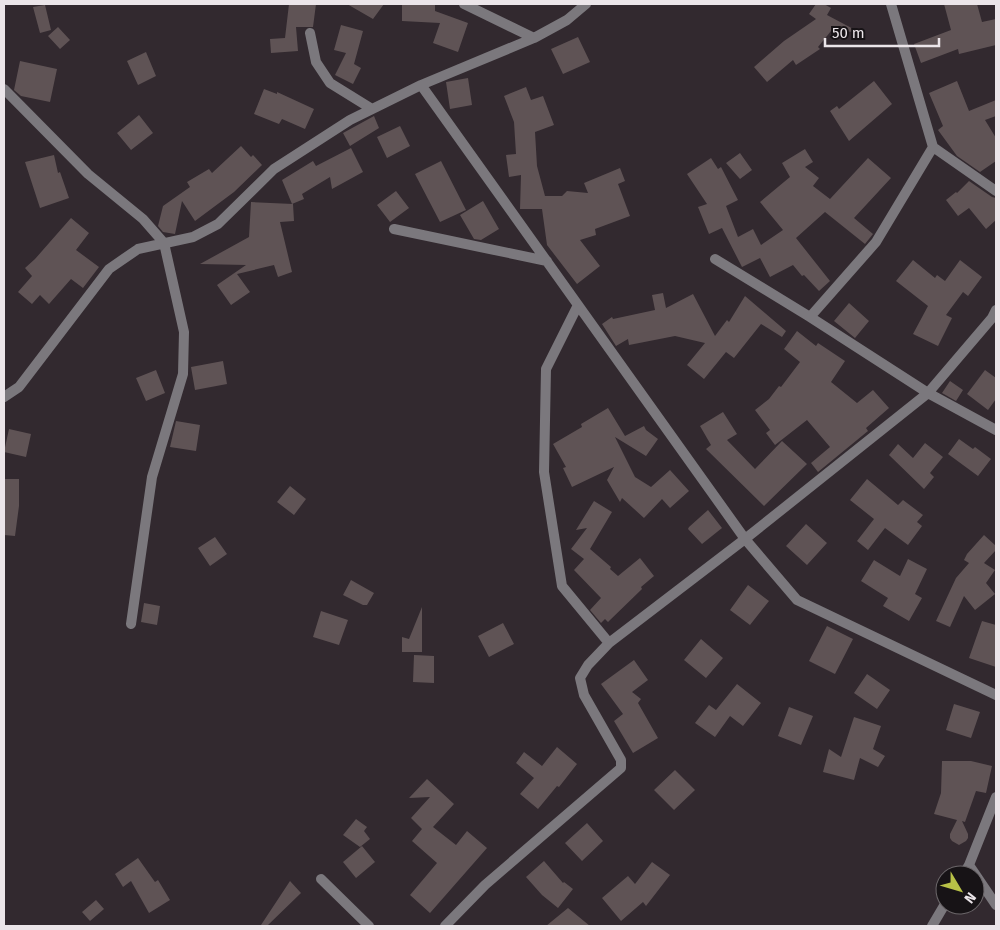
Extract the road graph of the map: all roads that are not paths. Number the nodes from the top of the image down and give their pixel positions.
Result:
1 (464, 4) edge
2 (586, 4) edge
3 (891, 4) edge
4 (310, 33) dead end
5 (534, 38) junction
6 (421, 85) junction
7 (4, 89) edge
8 (372, 109) junction
9 (933, 147) junction
10 (996, 190) edge
11 (394, 229) dead end
12 (164, 243) junction
13 (715, 259) dead end
14 (547, 261) junction
15 (578, 305) junction
16 (996, 310) edge
17 (810, 317) junction
18 (928, 393) junction
19 (4, 397) edge
20 (996, 430) edge
21 (745, 539) junction
22 (131, 624) dead end
23 (609, 643) junction
24 (996, 695) edge
25 (996, 797) edge
26 (969, 865) edge
27 (321, 879) dead end
28 (985, 889) edge
29 (996, 905) edge
30 (938, 915) edge
31 (369, 926) edge
32 (445, 926) edge
33 (932, 926) edge

1 - 5 street
2 - 5 street
3 - 9 street
4 - 8 street
5 - 6 street
6 - 8 street
6 - 14 street
7 - 12 street
8 - 12 street
9 - 10 street
9 - 17 street
11 - 14 street
12 - 19 street
12 - 22 street
13 - 17 street
14 - 15 street
15 - 21 street
15 - 23 street
16 - 18 street
17 - 18 street
18 - 20 street
18 - 21 street
21 - 23 street
21 - 24 street
23 - 32 street
25 - 26 street
27 - 31 street
28 - 29 street
30 - 33 street

